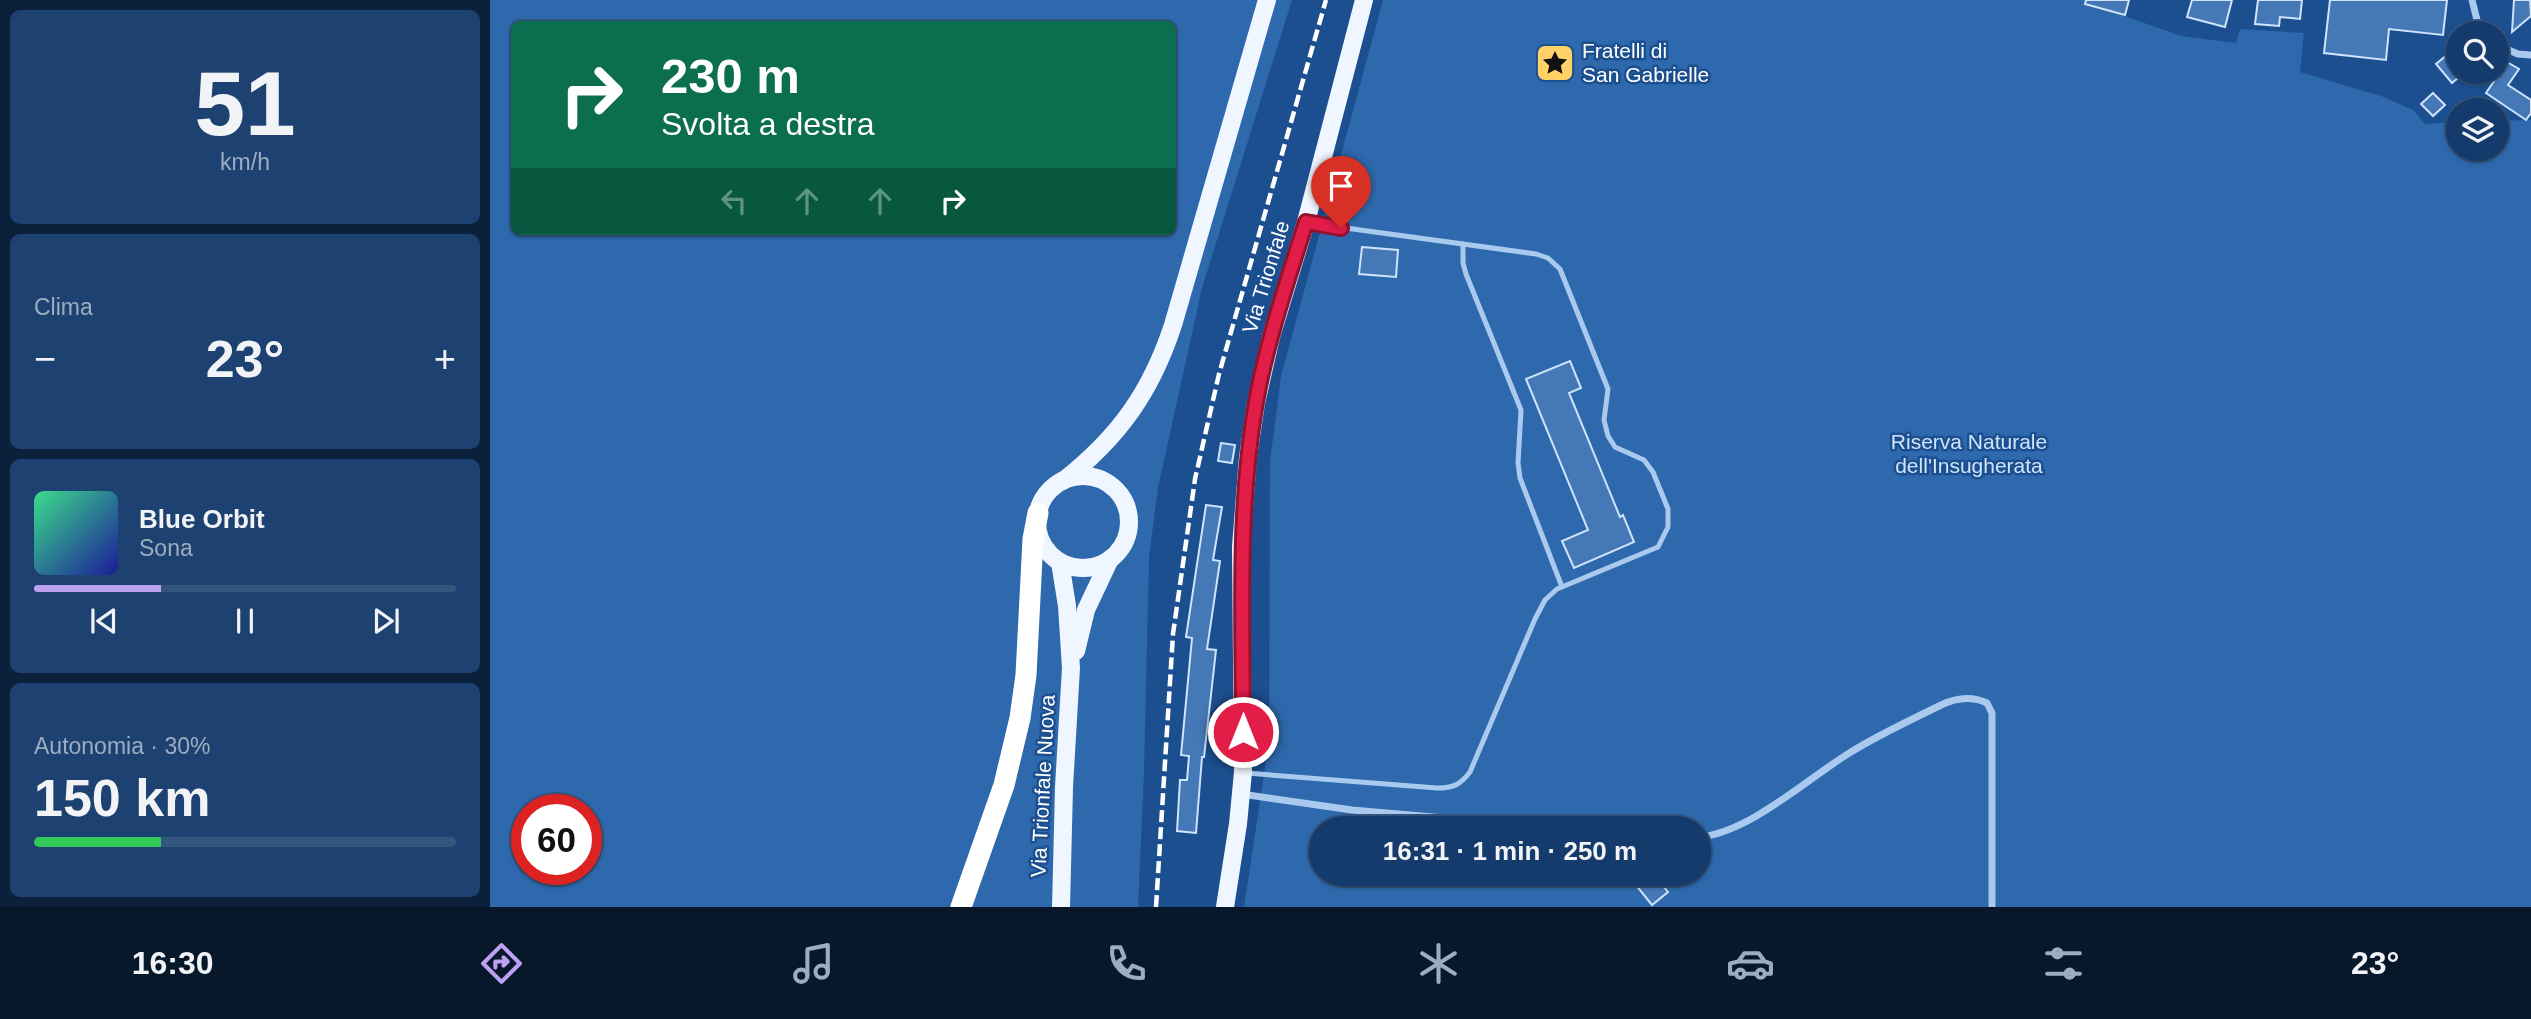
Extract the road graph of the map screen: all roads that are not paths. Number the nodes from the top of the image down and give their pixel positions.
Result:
1 (1267, 0) edge
2 (1364, 0) edge
3 (2473, 0) edge
4 (2478, 21) edge
5 (2509, 50) edge
6 (2531, 55) edge
7 (1306, 222) junction
8 (1463, 244) junction
9 (1063, 481) junction
10 (1038, 513) junction
11 (1110, 559) junction
12 (1060, 562) junction
13 (1562, 587) junction
14 (1071, 668) junction
15 (1242, 772) junction
16 (1241, 794) junction
17 (1421, 816) edge
18 (1711, 836) edge
19 (961, 907) edge
20 (1061, 907) edge
21 (1225, 907) edge
22 (1992, 907) edge

1 - 9 main road
2 - 7 main road, Via Trionfale
3 - 4 street
5 - 6 street
7 - 8 lane
7 - 15 main road, Via Trionfale
8 - 13 lane
8 - 13 lane
9 - 10 main road
9 - 11 main road
10 - 12 main road
10 - 19 highway
11 - 12 main road
11 - 14 main road, Via Trionfale Nuova
12 - 14 main road, Via Trionfale Nuova
13 - 15 lane
14 - 20 main road, Via Trionfale Nuova
15 - 16 main road, Via Trionfale
16 - 17 street
16 - 21 main road, Via Trionfale
18 - 22 street

